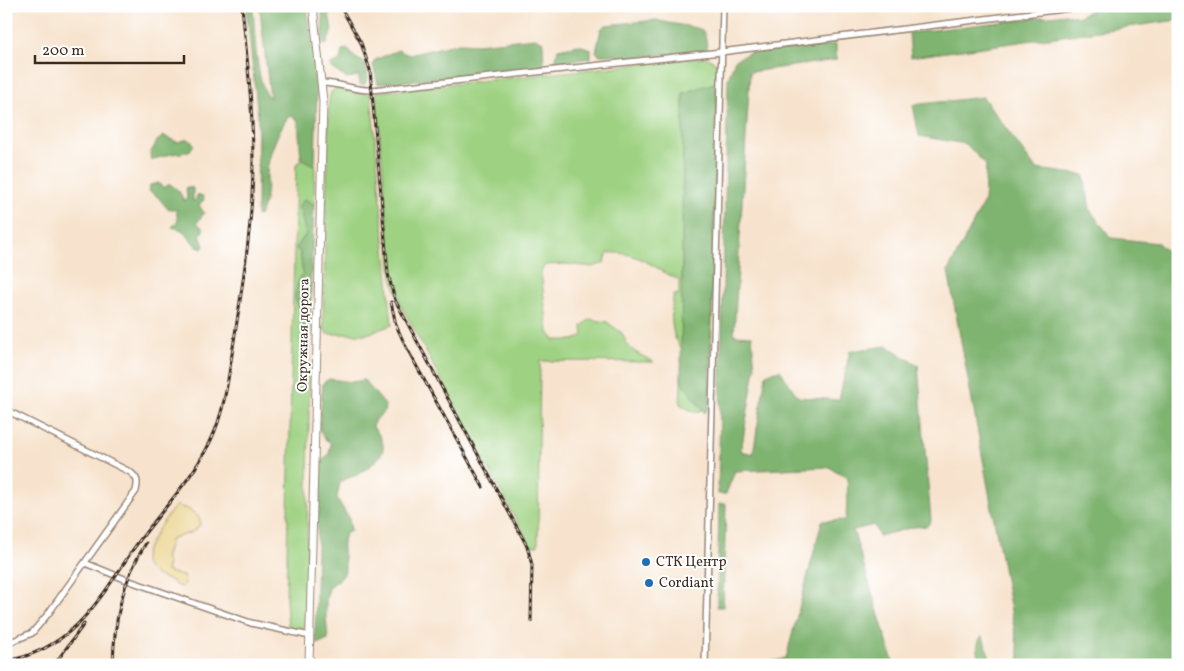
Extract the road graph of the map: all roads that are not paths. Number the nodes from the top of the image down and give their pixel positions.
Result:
1 (313, 6) edge
2 (723, 6) edge
3 (1087, 6) edge
4 (1071, 7) edge
5 (721, 52) junction
6 (322, 83) junction
7 (6, 410) edge
8 (86, 563) junction
9 (310, 636) junction
10 (6, 644) edge
11 (309, 665) edge
12 (705, 665) edge

1 - 6 main road, Окружная дорога
2 - 5 street
3 - 4 street
4 - 5 street
5 - 6 street
5 - 12 street
6 - 9 main road, Окружная дорога
7 - 8 street
8 - 9 street
8 - 10 street
9 - 11 main road, Окружная дорога

